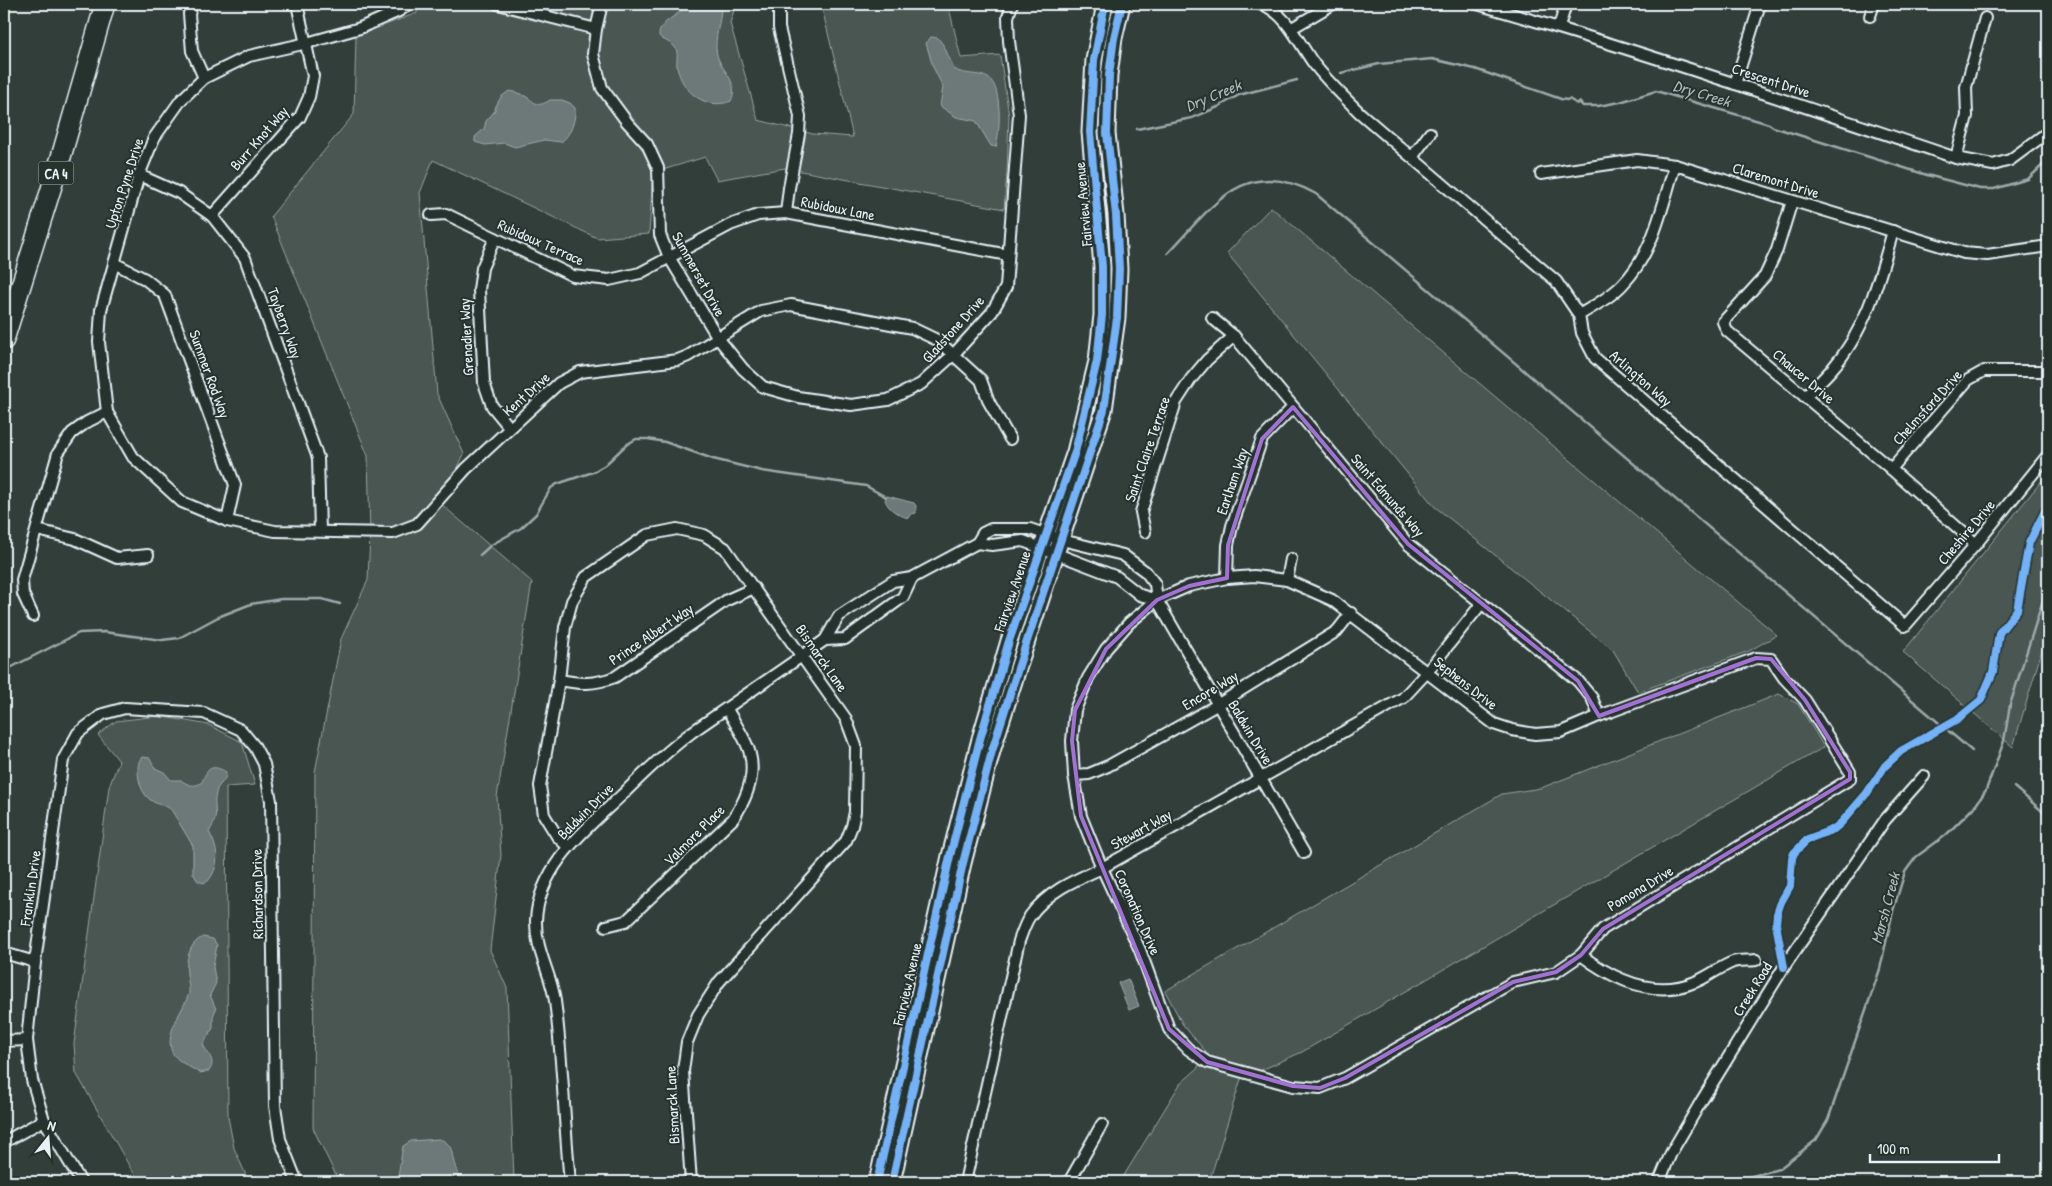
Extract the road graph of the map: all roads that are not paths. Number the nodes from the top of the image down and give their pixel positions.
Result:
1 (96, 4) edge
2 (105, 4) edge
3 (192, 4) edge
4 (298, 4) edge
5 (410, 4) edge
6 (498, 4) edge
7 (602, 4) edge
8 (779, 4) edge
9 (1012, 4) edge
10 (1105, 4) edge
11 (1122, 4) edge
12 (1261, 4) edge
13 (1333, 4) edge
14 (1477, 4) edge
15 (1566, 4) edge
16 (1760, 4) edge
17 (1874, 4) edge
18 (1870, 16) dead end
19 (1985, 18) dead end
20 (1292, 28) junction
21 (1559, 28) junction
22 (596, 29) junction
23 (307, 43) junction
24 (204, 78) junction
25 (1736, 84) junction
26 (2048, 132) edge
27 (1430, 133) dead end
28 (1412, 156) junction
29 (1956, 158) junction
30 (1674, 165) junction
31 (1541, 174) dead end
32 (139, 175) junction
33 (1792, 200) junction
34 (786, 213) junction
35 (431, 215) dead end
36 (212, 216) junction
37 (1893, 232) junction
38 (495, 238) junction
39 (2048, 246) edge
40 (1008, 255) junction
41 (669, 257) junction
42 (114, 264) junction
43 (1579, 315) junction
44 (4, 316) edge
45 (1212, 318) dead end
46 (1234, 336) junction
47 (718, 338) junction
48 (4, 340) edge
49 (954, 354) junction
50 (2048, 371) edge
51 (1805, 397) junction
52 (1293, 407) junction
53 (107, 412) junction
54 (510, 428) junction
55 (1010, 439) dead end
56 (2048, 455) edge
57 (1891, 469) junction
58 (227, 521) junction
59 (37, 530) junction
60 (320, 532) junction
61 (1145, 532) dead end
62 (1044, 542) junction
63 (977, 543) junction
64 (1976, 544) junction
65 (1059, 547) junction
66 (148, 555) dead end
67 (1291, 559) dead end
68 (912, 578) junction
69 (1227, 578) junction
70 (1287, 580) junction
71 (754, 588) junction
72 (1157, 600) junction
73 (1482, 603) junction
74 (1351, 613) junction
75 (33, 616) dead end
76 (1904, 626) joint
77 (825, 640) junction
78 (802, 656) junction
79 (1771, 659) joint
80 (1427, 672) junction
81 (559, 680) junction
82 (1217, 705) junction
83 (125, 708) joint
84 (727, 709) junction
85 (1599, 716) junction
86 (1074, 775) junction
87 (1924, 776) dead end
88 (1261, 778) junction
89 (568, 847) junction
90 (1304, 853) dead end
91 (1102, 868) junction
92 (606, 926) dead end
93 (4, 953) edge
94 (1581, 955) junction
95 (1756, 960) dead end
96 (35, 962) junction
97 (27, 1040) junction
98 (4, 1041) edge
99 (1320, 1088) joint
100 (44, 1120) junction
101 (1102, 1124) dead end
102 (4, 1142) edge
103 (81, 1182) edge
104 (297, 1182) edge
105 (570, 1182) edge
106 (691, 1182) edge
107 (877, 1182) edge
108 (892, 1182) edge
109 (965, 1182) edge
110 (1069, 1182) edge
111 (1659, 1182) edge

1 - 44 highway, CA 4
2 - 48 highway, CA 4
3 - 24 street
4 - 23 street, Burr Knot Way
5 - 23 street, Upton Pyne Drive
6 - 22 street
7 - 22 street, Summerset Drive
8 - 34 street
9 - 40 street, Gladstone Drive
10 - 62 street, Fairview Avenue
11 - 65 street, Fairview Avenue
12 - 20 street, Arlington Way
13 - 20 street
14 - 21 street, Crescent Drive
15 - 21 street
16 - 25 street
17 - 18 street
19 - 29 street
20 - 28 street, Arlington Way
21 - 25 street, Crescent Drive
22 - 41 street, Summerset Drive
23 - 24 street, Upton Pyne Drive
23 - 36 street, Burr Knot Way
24 - 32 street, Upton Pyne Drive
25 - 29 street, Crescent Drive
26 - 29 street, Crescent Drive
27 - 28 street
28 - 43 street, Arlington Way
30 - 31 street, Claremont Drive
30 - 33 street, Claremont Drive
30 - 43 street
32 - 36 street, Tayberry Way
32 - 42 street, Upton Pyne Drive
33 - 37 street, Claremont Drive
33 - 51 street, Chaucer Drive
34 - 40 street, Rubidoux Lane
34 - 41 street, Rubidoux Lane
35 - 38 street, Rubidoux Terrace
36 - 60 street, Tayberry Way
37 - 39 street, Claremont Drive
37 - 51 street
38 - 41 street, Rubidoux Terrace
38 - 54 street, Grenadier Way
40 - 49 street, Gladstone Drive
41 - 47 street, Summerset Drive
42 - 53 street, Upton Pyne Drive
42 - 58 street, Summer Rod Way
43 - 76 street, Arlington Way
45 - 46 street, Saint Edmunds Way
46 - 52 street, Saint Edmunds Way
46 - 61 street, Saint Claire Terrace
47 - 49 street, Kent Drive
47 - 49 street, Gladstone Drive
47 - 54 street, Kent Drive
49 - 55 street, Kent Drive
50 - 57 street, Chelmsford Drive
51 - 57 street, Chaucer Drive
52 - 69 street, Earlham Way
52 - 73 street, Saint Edmunds Way
53 - 58 street, Kent Drive
53 - 59 street
54 - 60 street, Kent Drive
56 - 64 street, Cheshire Drive
57 - 64 street, Chaucer Drive
58 - 60 street, Kent Drive
59 - 66 street
59 - 75 street
62 - 63 street, Baldwin Drive
62 - 63 street, Baldwin Drive
62 - 65 street, Baldwin Drive
62 - 65 street, Baldwin Drive
62 - 107 street, Fairview Avenue
63 - 68 street, Baldwin Drive
64 - 76 street, Cheshire Drive
65 - 72 street, Baldwin Drive
65 - 72 street, Baldwin Drive
65 - 108 street, Fairview Avenue
67 - 70 street
68 - 77 street, Baldwin Drive
68 - 77 street, Baldwin Drive
69 - 70 street, Sephens Drive
69 - 72 street, Sephens Drive
70 - 74 street, Sephens Drive
71 - 78 street, Bismarck Lane
71 - 81 street, Prince Albert Way
71 - 81 street, Bismarck Lane
72 - 82 street, Baldwin Drive
72 - 86 street, Coronation Drive
73 - 80 street, Stewart Way
73 - 85 street, Saint Edmunds Way
74 - 80 street, Sephens Drive
74 - 82 street, Encore Way
77 - 78 street, Baldwin Drive
78 - 84 street, Baldwin Drive
78 - 106 street, Bismarck Lane
79 - 85 street, Sephens Drive
79 - 94 street, Pomona Drive
80 - 85 street, Sephens Drive
80 - 88 street, Stewart Way
81 - 89 street, Bismarck Lane
82 - 86 street, Encore Way
82 - 88 street, Baldwin Drive
83 - 96 street, Franklin Drive
83 - 104 street, Richardson Drive
84 - 89 street, Baldwin Drive
84 - 92 street, Valmore Place
86 - 91 street, Coronation Drive
87 - 111 street, Creek Road
88 - 90 street, Baldwin Drive
88 - 91 street, Stewart Way
89 - 105 street, Baldwin Drive
91 - 99 street, Coronation Drive
91 - 109 street, Stewart Way
93 - 96 street
94 - 95 street
94 - 99 street, Pomona Drive
96 - 97 street, Franklin Drive
97 - 98 street
97 - 100 street, Franklin Drive
100 - 102 street
100 - 103 street, Franklin Drive
101 - 110 street

